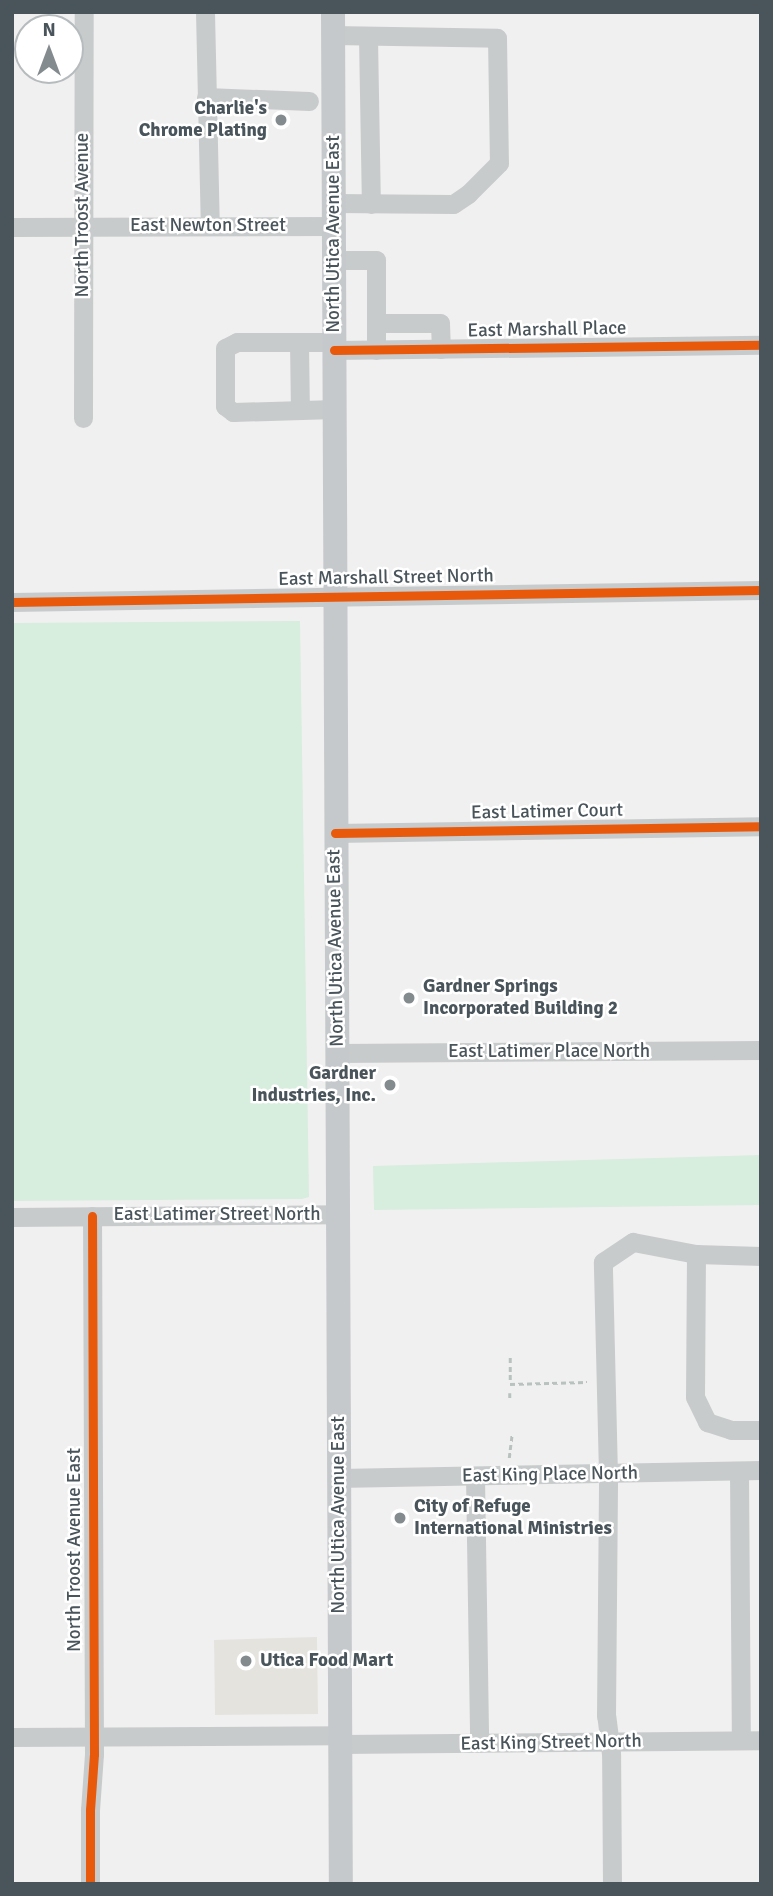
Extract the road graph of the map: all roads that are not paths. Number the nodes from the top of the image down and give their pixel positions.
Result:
1 (84, 12) edge
2 (205, 12) edge
3 (333, 24) edge
4 (368, 37) junction
5 (206, 97) junction
6 (309, 102) dead end
7 (371, 204) junction
8 (334, 215) junction
9 (82, 226) junction
10 (210, 226) junction
11 (12, 227) edge
12 (334, 260) junction
13 (376, 323) junction
14 (299, 342) junction
15 (761, 345) edge
16 (334, 346) junction
17 (441, 349) junction
18 (376, 350) junction
19 (300, 410) junction
20 (334, 410) junction
21 (83, 418) dead end
22 (761, 590) edge
23 (335, 597) junction
24 (12, 602) edge
25 (761, 826) edge
26 (335, 833) junction
27 (761, 1050) edge
28 (337, 1053) junction
29 (337, 1214) junction
30 (92, 1216) junction
31 (12, 1217) edge
32 (696, 1254) junction
33 (761, 1256) edge
34 (761, 1430) edge
35 (761, 1470) edge
36 (739, 1471) junction
37 (608, 1474) junction
38 (475, 1476) junction
39 (338, 1478) junction
40 (93, 1736) junction
41 (12, 1737) edge
42 (341, 1740) junction
43 (741, 1740) junction
44 (761, 1740) edge
45 (610, 1742) junction
46 (479, 1743) junction
47 (90, 1884) edge
48 (341, 1884) edge
49 (612, 1884) edge

1 - 9 street, North Troost Avenue
2 - 5 street
3 - 4 street
3 - 8 main road, North Utica Avenue East
4 - 7 street
4 - 7 street, East Newton Street
5 - 6 street
5 - 10 street
7 - 8 street, East Newton Street
8 - 10 street, East Newton Street
8 - 12 main road, North Utica Avenue East
9 - 10 street, East Newton Street
9 - 11 street, East Newton Street
9 - 21 street, North Troost Avenue
12 - 13 street
12 - 16 main road, North Utica Avenue East
13 - 17 street
13 - 18 street
14 - 16 street, East Marshall Place
14 - 19 street
14 - 19 street, East Marshall Place
15 - 17 street, East Marshall Place
16 - 18 street, East Marshall Place
16 - 20 main road, North Utica Avenue East
17 - 18 street, East Marshall Place
19 - 20 street
20 - 23 main road, North Utica Avenue East
22 - 23 street, East Marshall Street North
23 - 24 street, East Marshall Street North
23 - 26 main road, North Utica Avenue East
25 - 26 street, East Latimer Court
26 - 28 main road, North Utica Avenue East
27 - 28 street, East Latimer Place North
28 - 29 main road, North Utica Avenue East
29 - 30 street, East Latimer Street North
29 - 39 main road, North Utica Avenue East
30 - 31 street, East Latimer Street North
30 - 40 street, North Troost Avenue East
32 - 33 street
32 - 34 street
32 - 37 street
35 - 36 street, East King Place North
36 - 37 street, East King Place North
36 - 43 street
37 - 38 street, East King Place North
37 - 45 street
38 - 39 street, East King Place North
38 - 46 street
39 - 42 main road, North Utica Avenue East
40 - 41 street, East King Street North
40 - 42 street, East King Street North
40 - 47 street, North Troost Avenue East
42 - 46 street, East King Street North
42 - 48 main road, North Utica Avenue East
43 - 44 street, East King Street North
43 - 45 street, East King Street North
45 - 46 street, East King Street North
45 - 49 street

